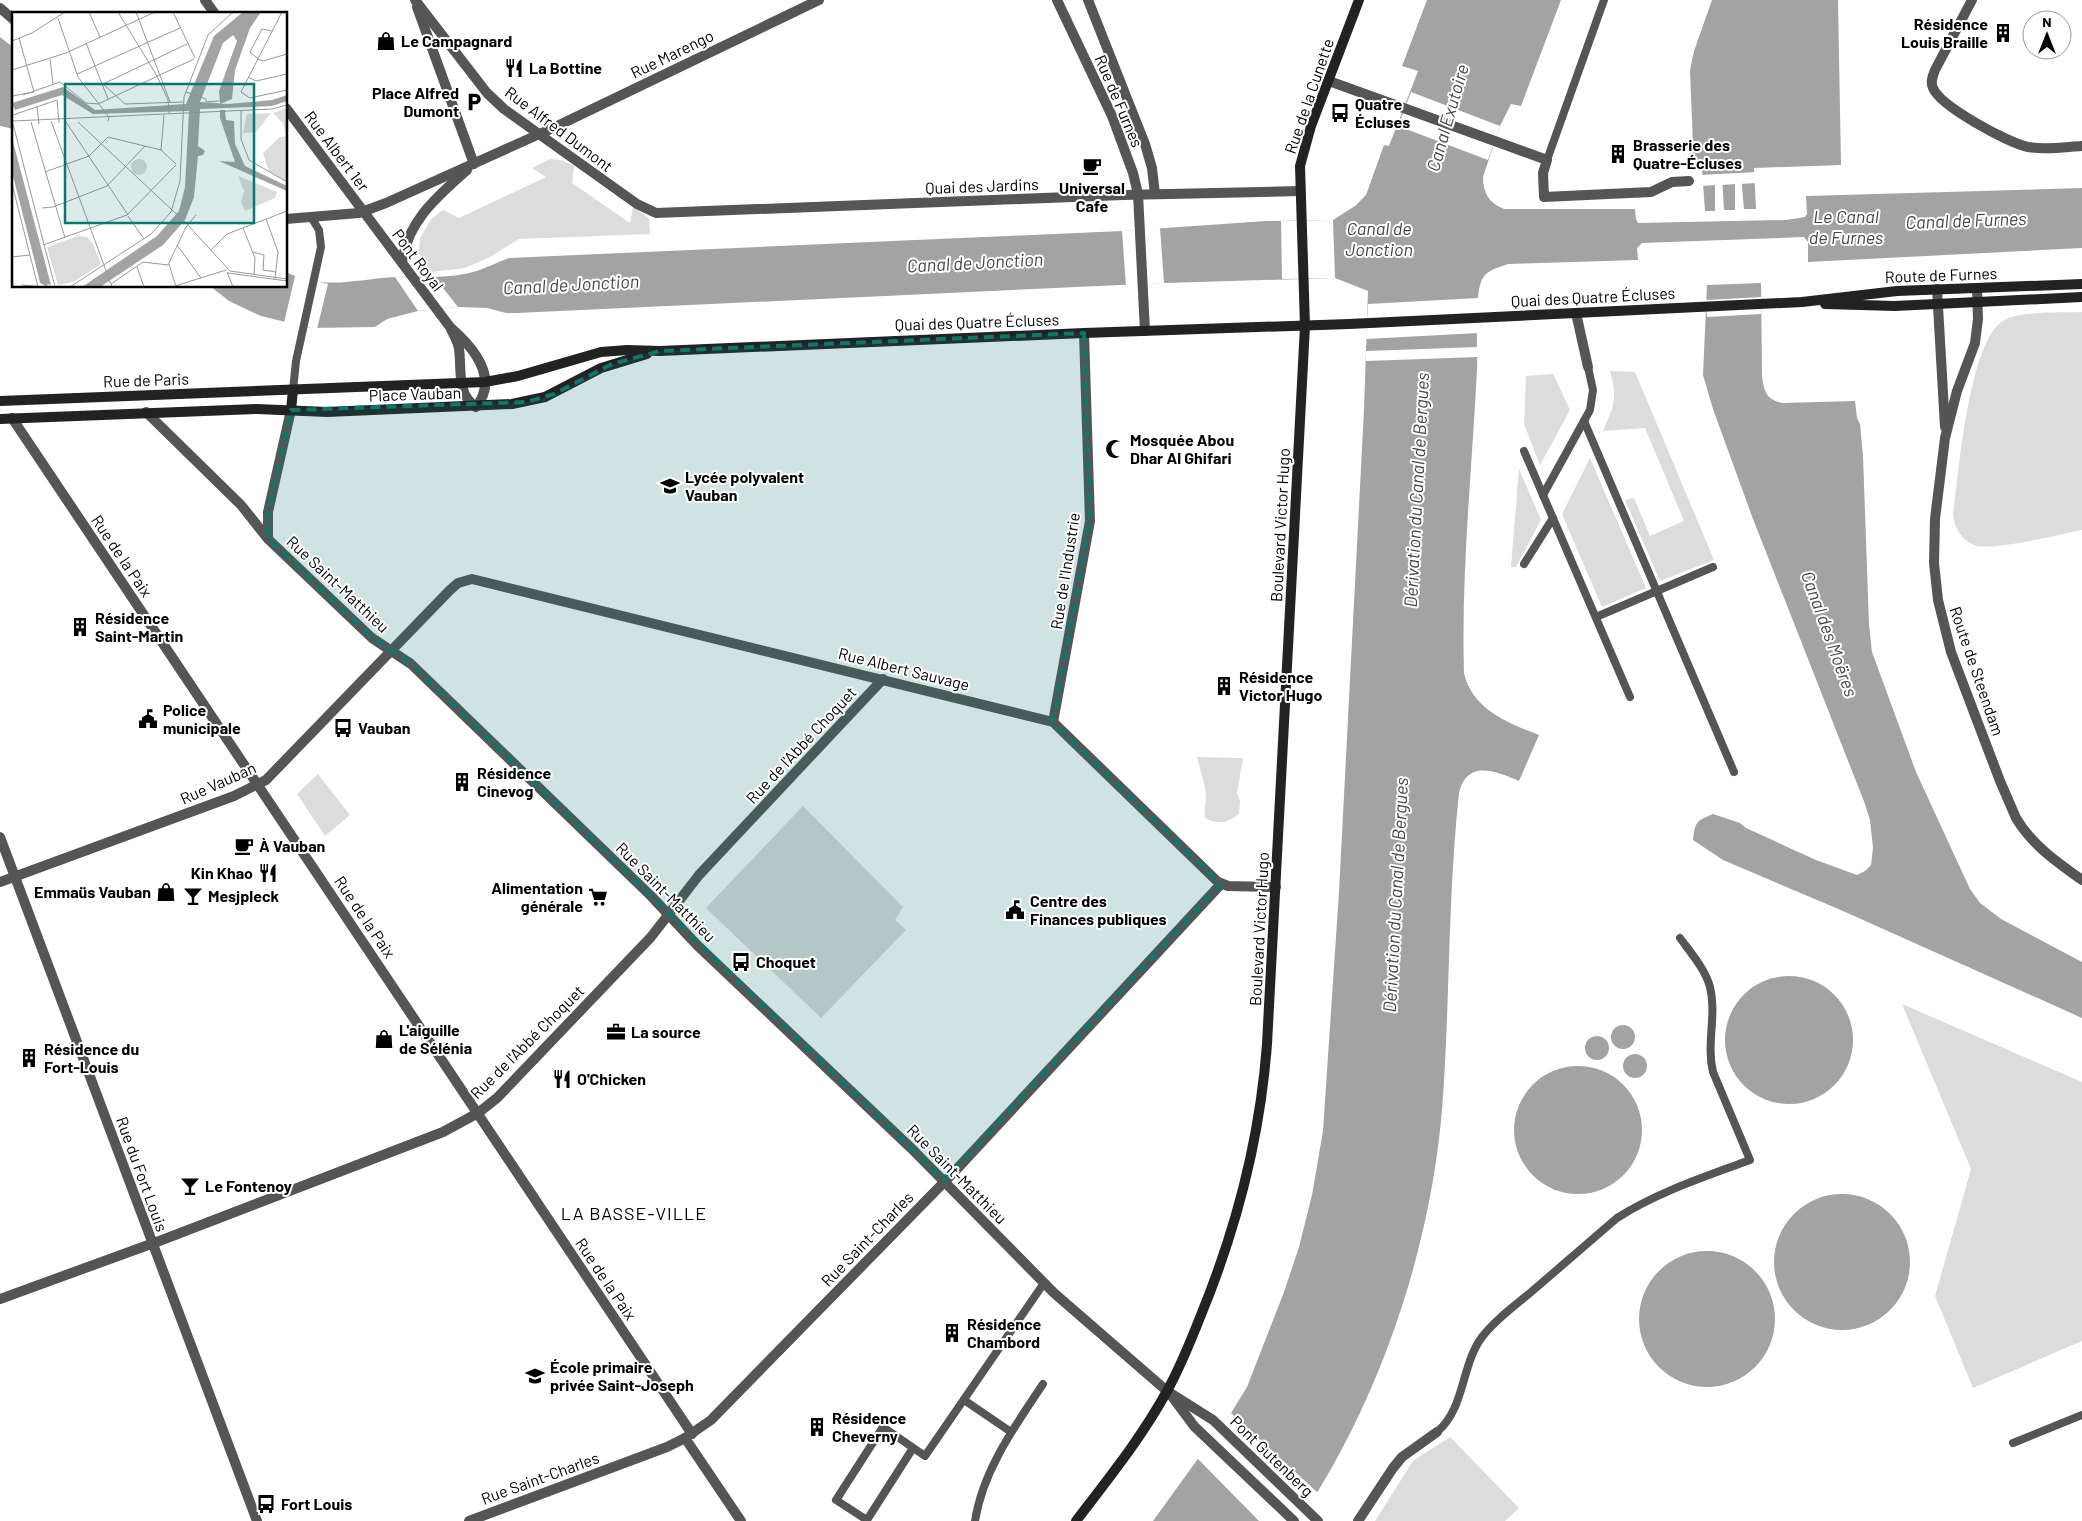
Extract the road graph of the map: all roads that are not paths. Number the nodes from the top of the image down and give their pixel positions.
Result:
1 (205, 0) edge
2 (415, 0) edge
3 (819, 0) edge
4 (1057, 0) edge
5 (1088, 0) edge
6 (1360, 0) edge
7 (1604, 0) edge
8 (1972, 0) edge
9 (0, 8) edge
10 (214, 12) edge
11 (12, 18) edge
12 (1328, 81) junction
13 (288, 111) edge
14 (538, 134) junction
15 (2082, 146) edge
16 (1547, 160) junction
17 (474, 164) junction
18 (1689, 181) dead end
19 (1300, 191) junction
20 (1138, 194) junction
21 (1155, 194) junction
22 (364, 212) junction
23 (664, 214) joint
24 (311, 217) junction
25 (288, 219) edge
26 (402, 263) junction
27 (2082, 284) edge
28 (1977, 288) junction
29 (1938, 289) junction
30 (1305, 295) joint
31 (2082, 297) edge
32 (1802, 302) junction
33 (1978, 302) junction
34 (1762, 304) joint
35 (1938, 304) junction
36 (1576, 313) junction
37 (1305, 326) junction
38 (450, 327) junction
39 (1145, 331) junction
40 (1084, 333) junction
41 (607, 351) joint
42 (660, 351) junction
43 (1588, 367) joint
44 (485, 382) junction
45 (461, 384) junction
46 (293, 390) junction
47 (0, 400) edge
48 (476, 407) junction
49 (291, 410) junction
50 (146, 412) junction
51 (12, 418) junction
52 (0, 419) edge
53 (1584, 421) junction
54 (1945, 438) junction
55 (1524, 451) dead end
56 (1543, 495) junction
57 (1553, 518) junction
58 (268, 539) junction
59 (1524, 564) dead end
60 (1713, 567) dead end
61 (467, 580) joint
62 (1656, 591) junction
63 (1596, 617) junction
64 (390, 651) junction
65 (883, 680) junction
66 (1630, 697) dead end
67 (1053, 722) junction
68 (1734, 772) dead end
69 (258, 784) junction
70 (0, 838) edge
71 (15, 876) junction
72 (2082, 880) edge
73 (0, 882) edge
74 (1221, 884) junction
75 (1276, 887) junction
76 (668, 914) junction
77 (1680, 938) dead end
78 (478, 1113) junction
79 (944, 1181) junction
80 (152, 1244) junction
81 (1044, 1282) junction
82 (0, 1299) edge
83 (1043, 1384) dead end
84 (1167, 1390) junction
85 (964, 1400) junction
86 (1203, 1413) joint
87 (2082, 1414) edge
88 (1194, 1426) joint
89 (1011, 1432) junction
90 (1437, 1432) joint
91 (688, 1436) junction
92 (2013, 1443) dead end
93 (913, 1448) junction
94 (257, 1521) edge
95 (469, 1521) edge
96 (741, 1521) edge
97 (975, 1521) edge
98 (1076, 1521) edge
99 (1294, 1521) edge
100 (1318, 1521) edge
101 (1358, 1521) edge

1 - 10 street
2 - 14 street, Rue Alfred Dumont
2 - 17 street, Rue Alfred Dumont
3 - 14 street, Rue Marengo
4 - 20 street, Rue de Furnes
5 - 21 street, Rue de Furnes
6 - 12 main road, Rue de la Cunette
7 - 16 lane
8 - 15 street
9 - 11 street
12 - 16 street
12 - 19 main road, Rue de la Cunette
13 - 22 street, Rue Albert 1er
14 - 17 street, Rue Marengo
14 - 23 street, Rue Alfred Dumont
16 - 18 street
17 - 22 street, Rue Marengo
17 - 26 street
19 - 21 street, Quai des Jardins
19 - 30 main road, Rue de la Cunette
20 - 21 street, Quai des Jardins
20 - 23 street, Quai des Jardins
20 - 39 street, Rue de Furnes
22 - 24 street, Rue Marengo
22 - 26 street, Pont Royal
24 - 25 street, Rue Marengo
24 - 46 lane
26 - 38 street, Pont Royal
27 - 28 main road, Route de Furnes
28 - 29 main road, Route de Furnes
28 - 33 street, Route de Steendam
29 - 32 main road, Route de Furnes
29 - 35 street, Route de Steendam
30 - 37 main road, Boulevard Victor Hugo
31 - 33 main road, Route de Furnes
32 - 34 main road, Route de Furnes
32 - 35 main road, Route de Furnes
33 - 35 main road, Route de Furnes
33 - 54 street, Route de Steendam
34 - 36 main road, Quai des Quatre Écluses
35 - 54 street, Route de Steendam
36 - 37 main road, Quai des Quatre Écluses
36 - 43 street
37 - 39 main road, Quai des Quatre Écluses
37 - 75 main road, Boulevard Victor Hugo
38 - 44 street, Pont Royal
38 - 45 street, Pont Royal
39 - 40 main road, Quai des Quatre Écluses
40 - 42 main road, Quai des Quatre Écluses
40 - 67 street, Rue de l'Industrie
41 - 42 main road, Quai des Quatre Écluses
41 - 44 main road, Place Vauban
42 - 48 main road, Place Vauban
43 - 53 lane
44 - 45 main road, Place Vauban
44 - 48 street
45 - 46 main road, Place Vauban
45 - 48 street, Pont Royal
46 - 47 main road, Rue de Paris
46 - 49 main road
48 - 49 main road, Place Vauban
49 - 50 main road, Rue de Paris
49 - 58 street
50 - 51 main road, Rue de Paris
50 - 58 street, Rue Saint-Matthieu
51 - 52 main road, Rue de Paris
51 - 69 street, Rue de la Paix
53 - 56 lane
53 - 62 lane
54 - 72 street, Route de Steendam
55 - 56 lane
56 - 57 lane
57 - 59 lane
57 - 63 lane
58 - 64 street, Rue Saint-Matthieu
60 - 62 lane
61 - 64 street, Rue Vauban
61 - 65 street, Rue Albert Sauvage
62 - 63 lane
62 - 68 lane
63 - 66 lane
64 - 69 street, Rue Vauban
64 - 76 street, Rue Saint-Matthieu
65 - 67 street, Rue Albert Sauvage
65 - 76 street, Rue de l'Abbé Choquet
67 - 74 street
69 - 71 street, Rue Vauban
69 - 78 street, Rue de la Paix
70 - 71 street, Rue du Fort Louis
71 - 73 street, Rue Vauban
71 - 80 street, Rue du Fort Louis
74 - 75 street
74 - 79 street, Rue Saint-Charles
75 - 84 main road, Boulevard Victor Hugo
76 - 78 street, Rue de l'Abbé Choquet
76 - 79 street, Rue Saint-Matthieu
77 - 90 lane
78 - 80 street, Rue de l'Abbé Choquet
78 - 91 street, Rue de la Paix
79 - 81 street, Rue Saint-Matthieu
79 - 91 street, Rue Saint-Charles
80 - 82 street, Rue de l'Abbé Choquet
80 - 94 street, Rue du Fort Louis
81 - 84 street, Rue Saint-Matthieu
81 - 85 lane
83 - 89 lane
84 - 86 street, Rue Saint-Matthieu
84 - 88 street, Rue Saint-Matthieu
84 - 98 main road, Boulevard Victor Hugo
85 - 89 lane
85 - 93 lane
86 - 100 street, Pont Gutenberg
87 - 92 lane
88 - 99 street, Pont Gutenberg
89 - 97 lane
90 - 101 street
91 - 95 street, Rue Saint-Charles
91 - 96 street, Rue de la Paix
93 - 93 lane

